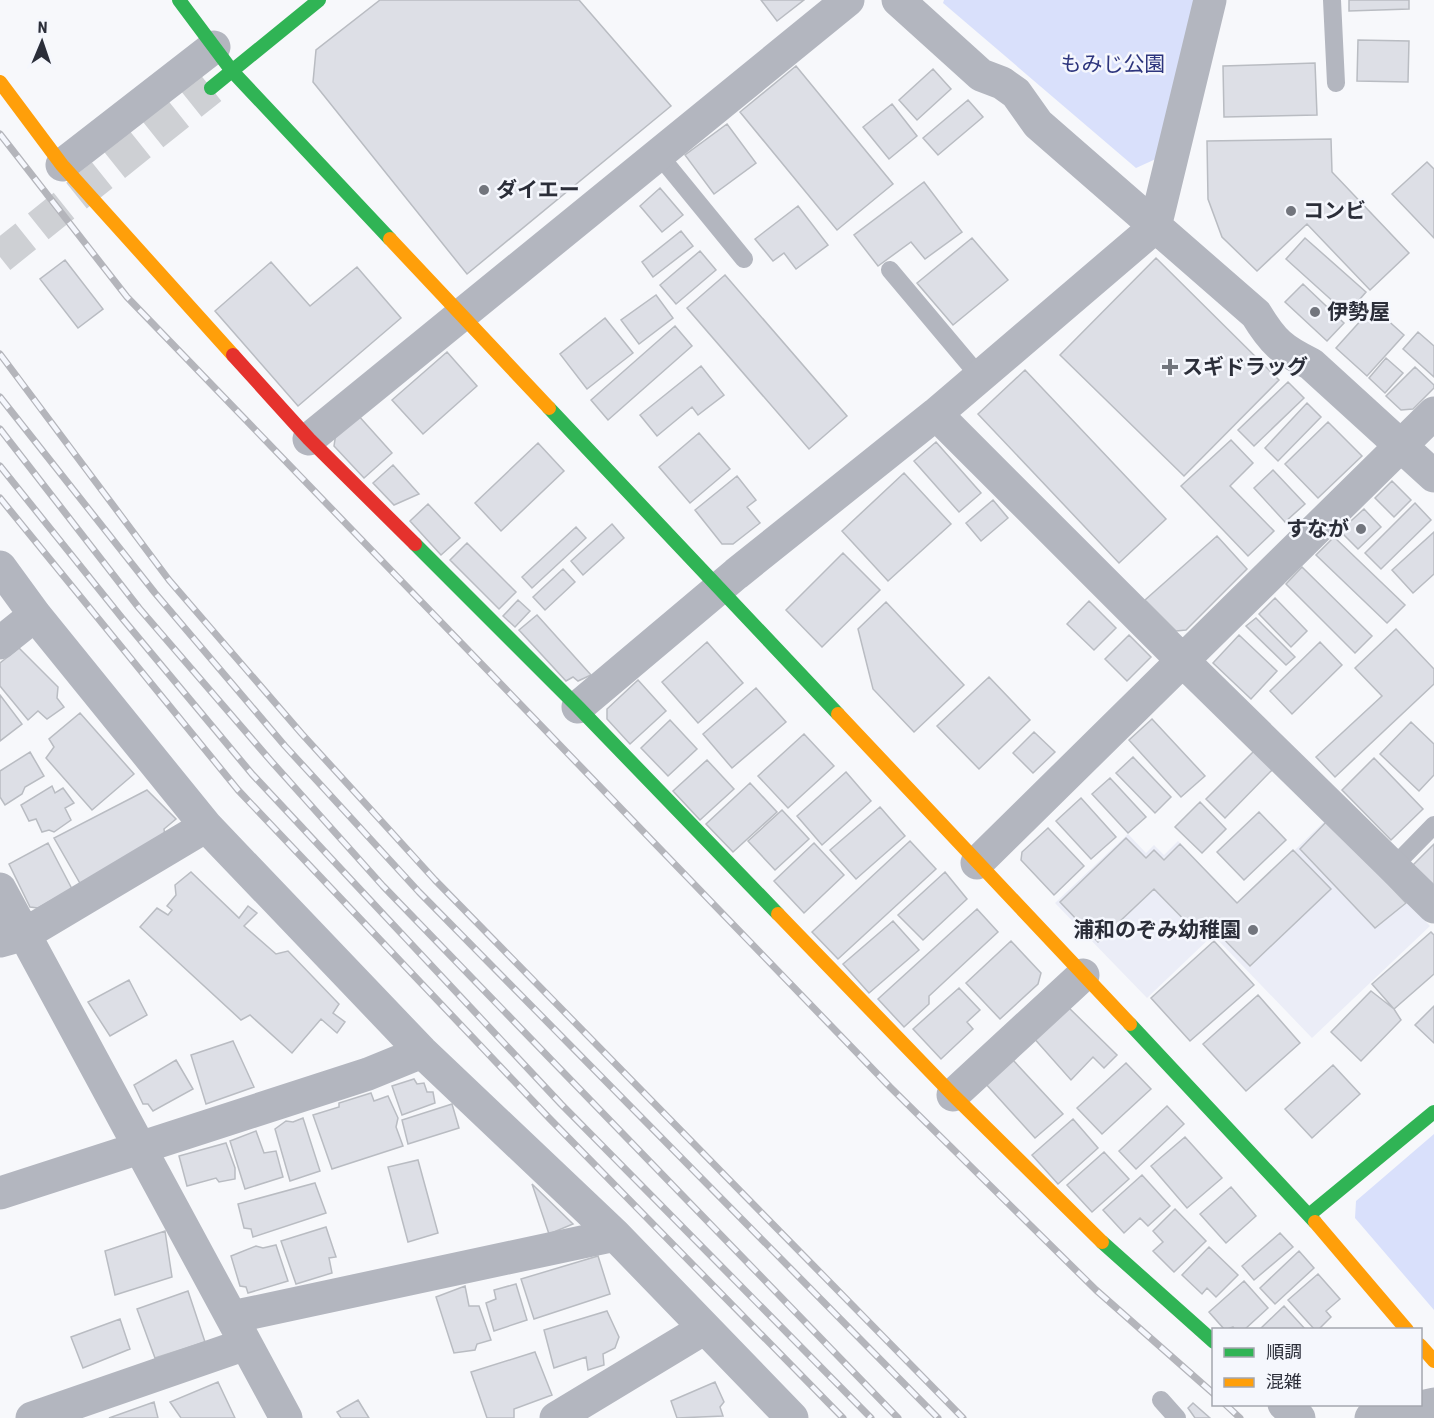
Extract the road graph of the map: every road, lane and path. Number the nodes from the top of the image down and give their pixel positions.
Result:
1 (179, 0) edge
2 (319, 0) edge
3 (848, 0) edge
4 (898, 0) edge
5 (1210, 0) edge
6 (1332, 0) edge
7 (223, 59) junction
8 (0, 82) edge
9 (1336, 83) dead end
10 (211, 88) tunnel mouth
11 (659, 155) junction
12 (62, 165) junction
13 (1155, 227) junction
14 (744, 259) dead end
15 (890, 270) dead end
16 (461, 315) junction
17 (980, 377) junction
18 (1434, 413) edge
19 (936, 414) junction
20 (309, 439) junction
21 (1401, 445) junction
22 (1434, 476) edge
23 (0, 567) edge
24 (720, 588) junction
25 (35, 615) junction
26 (0, 643) edge
27 (1183, 661) junction
28 (578, 707) junction
29 (1434, 825) edge
30 (206, 826) junction
31 (977, 863) junction
32 (1393, 867) junction
33 (0, 889) edge
34 (1434, 907) edge
35 (12, 938) edge
36 (1083, 975) junction
37 (422, 1052) junction
38 (953, 1095) junction
39 (1434, 1112) edge
40 (141, 1148) junction
41 (0, 1193) edge
42 (1309, 1215) junction
43 (615, 1235) junction
44 (705, 1328) junction
45 (1406, 1328) edge
46 (239, 1330) junction
47 (1212, 1340) edge
48 (1422, 1347) edge
49 (1434, 1361) edge
50 (1161, 1400) dead end
51 (1434, 1404) edge
52 (1286, 1406) edge
53 (80, 1410) edge
54 (32, 1418) edge
55 (286, 1418) edge
56 (556, 1418) edge
57 (792, 1418) edge
58 (1177, 1418) edge
59 (1299, 1418) edge
60 (1371, 1418) edge

1 - 7 street
2 - 7 street
3 - 11 street
4 - 13 street
5 - 13 street
6 - 9 lane
7 - 10 street
7 - 12 street
7 - 16 street
8 - 12 street
11 - 14 lane
11 - 16 street
12 - 20 street
13 - 17 street
13 - 21 street
15 - 17 lane
16 - 20 street
16 - 24 street
17 - 19 street
18 - 21 street
19 - 24 street
19 - 27 street
20 - 28 street
21 - 22 street
21 - 27 street
23 - 25 street
24 - 28 street
24 - 31 street
25 - 26 street
25 - 30 street
27 - 31 street
27 - 32 street
28 - 38 street
29 - 32 lane
30 - 35 street
30 - 37 street
31 - 36 street
32 - 34 street
33 - 35 street
35 - 40 street
36 - 38 street
36 - 42 street
37 - 40 street
37 - 43 street
38 - 47 street
39 - 42 street
40 - 41 street
40 - 46 street
42 - 45 street
43 - 44 street
43 - 46 street
44 - 56 street
44 - 57 street
46 - 53 street
46 - 55 street
48 - 49 street
50 - 58 lane
51 - 60 street
52 - 59 street
53 - 54 street

